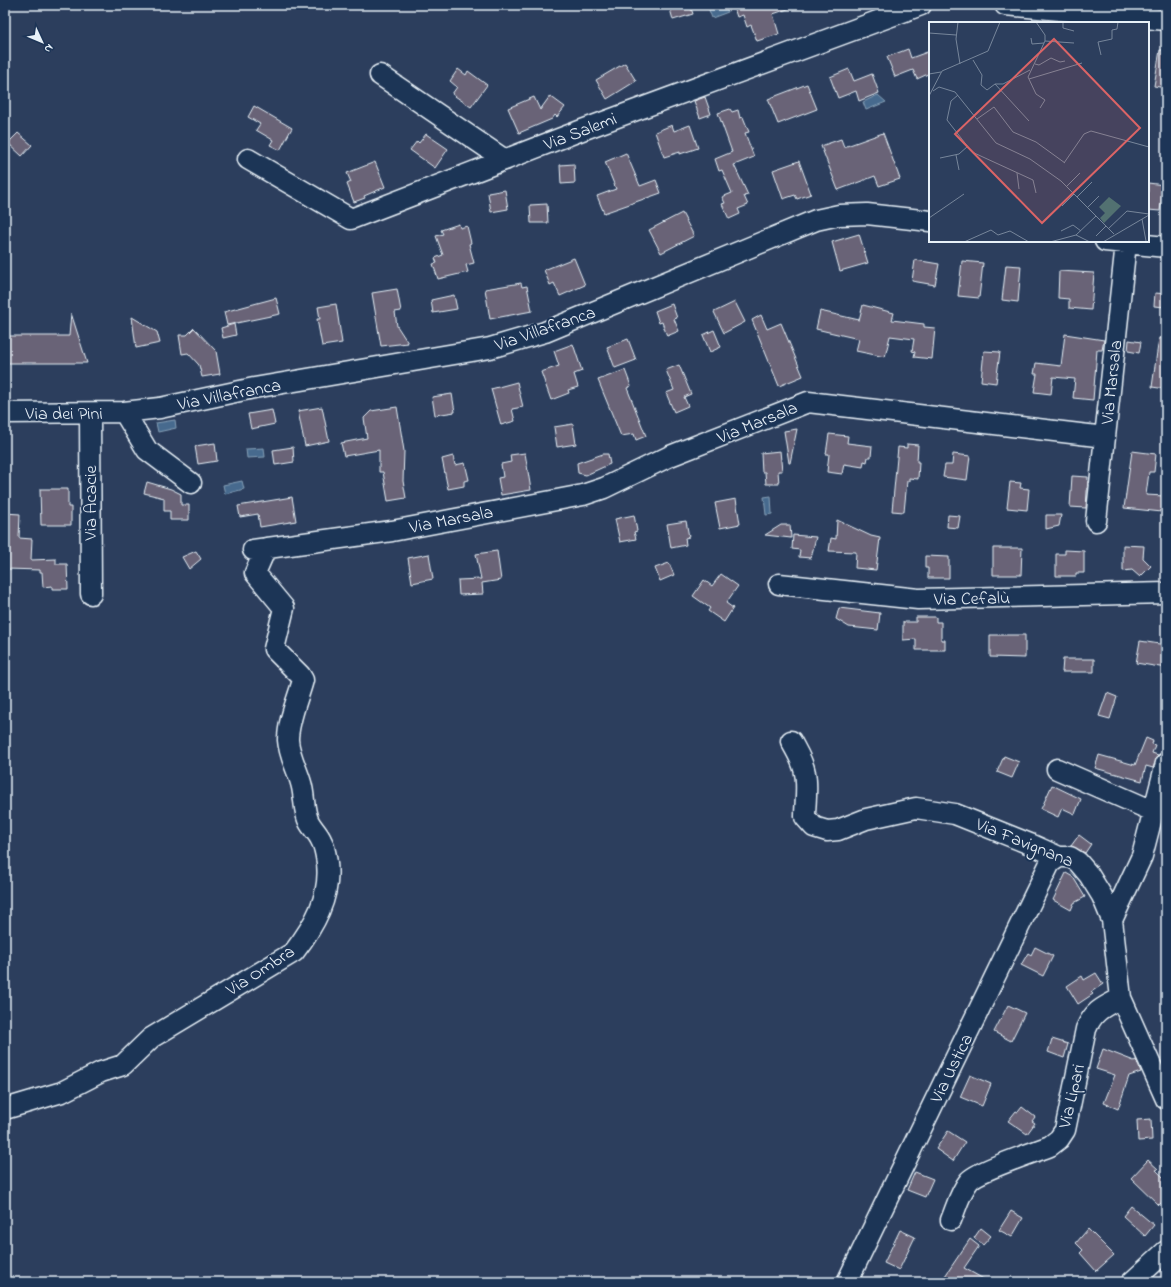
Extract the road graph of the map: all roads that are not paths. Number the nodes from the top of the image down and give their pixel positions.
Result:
1 (921, 5) edge
2 (1005, 5) edge
3 (1166, 20) edge
4 (380, 75) dead end
5 (248, 158) dead end
6 (505, 160) junction
7 (929, 221) edge
8 (1116, 242) edge
9 (1126, 243) junction
10 (1166, 247) edge
11 (90, 412) junction
12 (124, 412) junction
13 (5, 413) edge
14 (1105, 436) junction
15 (191, 483) dead end
16 (1096, 521) dead end
17 (260, 549) joint
18 (779, 584) dead end
19 (1166, 593) edge
20 (90, 594) dead end
21 (791, 741) dead end
22 (1166, 763) edge
23 (1057, 769) dead end
24 (1153, 811) junction
25 (1059, 857) junction
26 (1112, 920) junction
27 (1121, 998) junction
28 (1166, 1099) edge
29 (5, 1109) edge
30 (951, 1220) dead end
31 (1166, 1251) edge
32 (847, 1282) edge
33 (1132, 1282) edge

1 - 6 street, Via Salemi
2 - 3 street
4 - 6 street
5 - 6 street, Via Salemi
7 - 12 street, Via Villafranca
8 - 9 street
9 - 10 street
9 - 14 street, Via Marsala
11 - 12 street, Via dei Pini
11 - 13 street, Via dei Pini
11 - 20 street, Via Acacie
12 - 15 street
14 - 16 street
14 - 17 street, Via Marsala
17 - 29 street, Via Ombra
18 - 19 street, Via Cefalù
21 - 25 street, Via Favignana
22 - 24 street
23 - 24 street
24 - 26 street
25 - 26 street, Via Favignana
25 - 32 street, Via Ustica
26 - 27 street, Via Favignana
27 - 28 street, Via Favignana
27 - 30 street, Via Lipari
31 - 33 street

